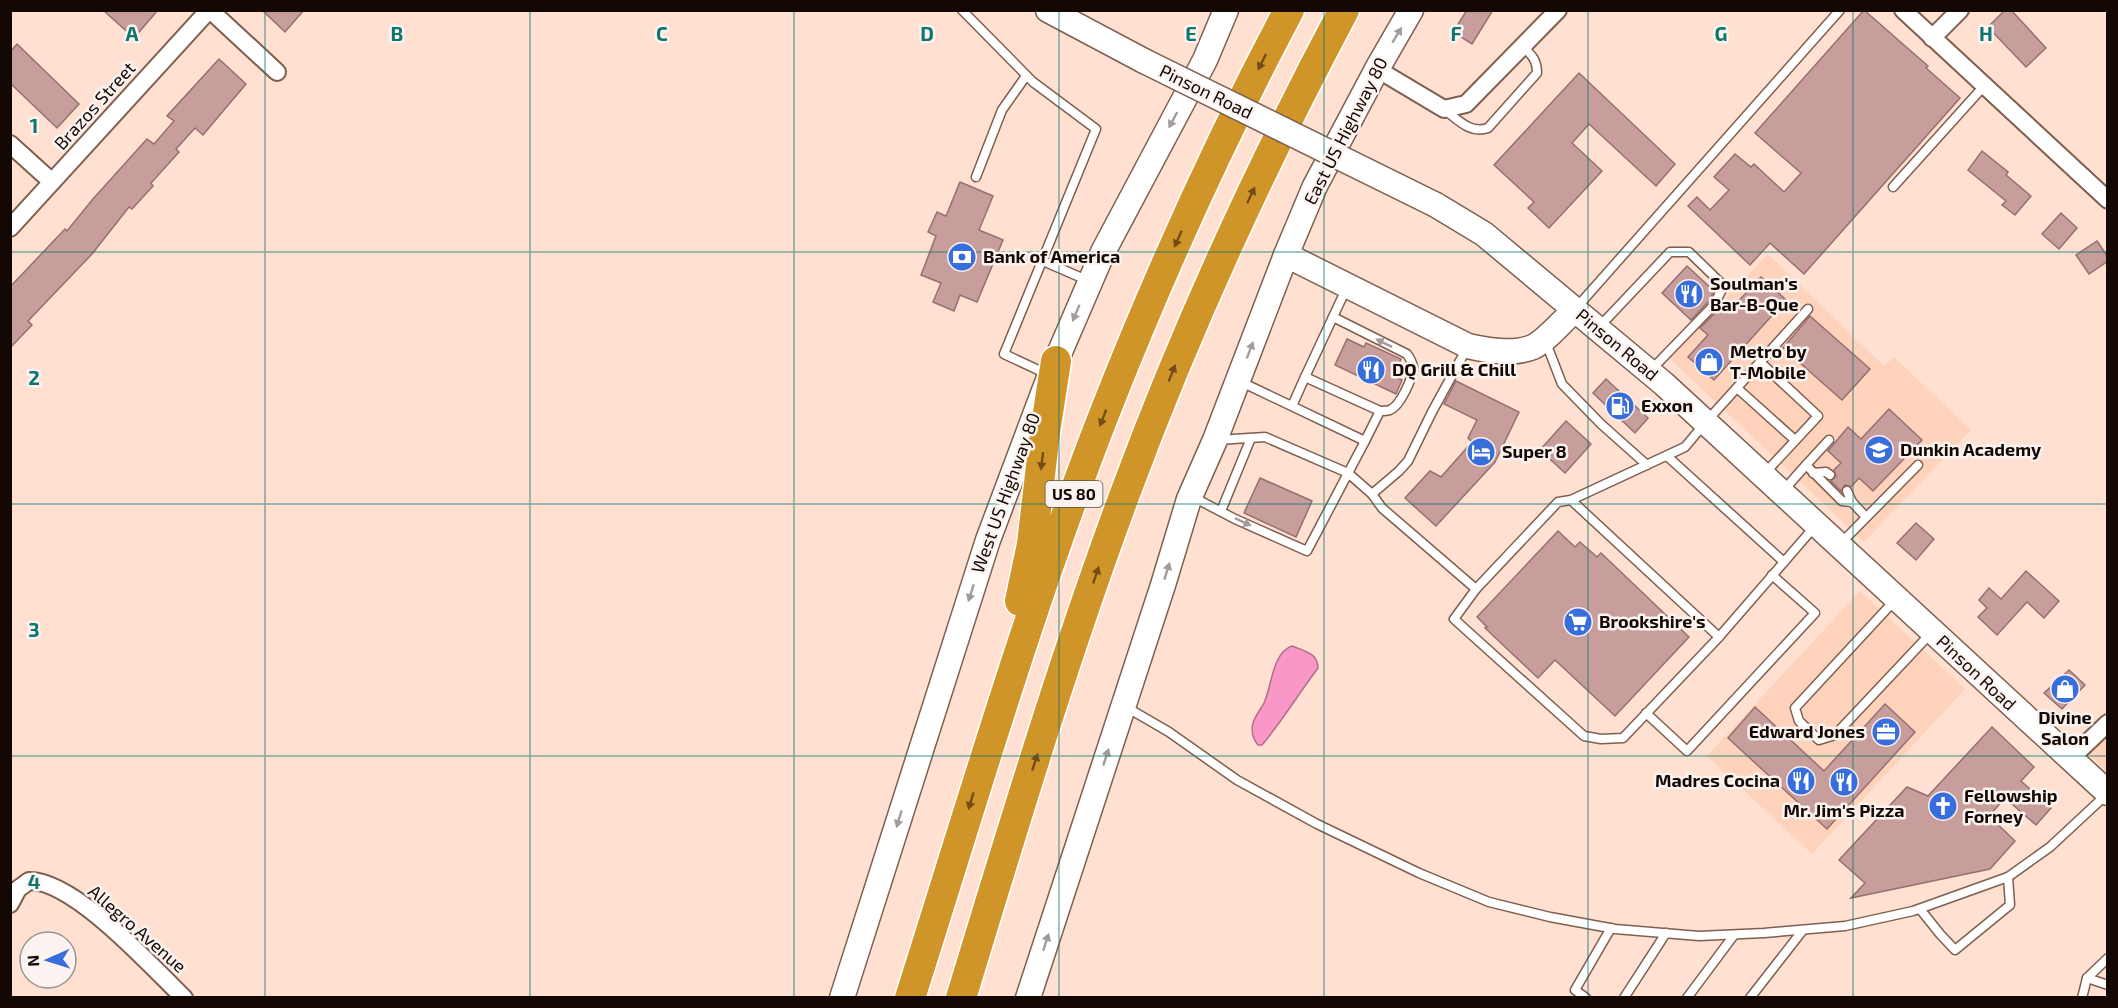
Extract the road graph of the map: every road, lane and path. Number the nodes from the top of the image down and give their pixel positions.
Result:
1 (210, 10) edge
2 (962, 10) edge
3 (1048, 10) edge
4 (1226, 10) edge
5 (1289, 10) edge
6 (1344, 10) edge
7 (1411, 10) edge
8 (1558, 10) edge
9 (1840, 10) edge
10 (1903, 10) edge
11 (1960, 10) edge
12 (1932, 38) junction
13 (1522, 46) junction
14 (1377, 69) junction
15 (277, 72) dead end
16 (1026, 76) junction
17 (1984, 86) junction
18 (1444, 109) junction
19 (10, 144) edge
20 (976, 177) dead end
21 (52, 182) junction
22 (1893, 187) dead end
23 (2108, 200) edge
24 (10, 228) edge
25 (1286, 255) junction
26 (1043, 261) junction
27 (1090, 281) junction
28 (1347, 287) junction
29 (1808, 309) dead end
30 (1575, 310) junction
31 (1333, 317) junction
32 (1597, 329) junction
33 (1544, 338) junction
34 (1468, 346) junction
35 (1760, 362) junction
36 (1053, 368) junction
37 (1649, 372) junction
38 (1305, 377) junction
39 (1238, 381) junction
40 (1737, 388) junction
41 (1292, 406) junction
42 (1380, 411) junction
43 (1705, 423) junction
44 (1251, 438) junction
45 (1215, 440) junction
46 (1795, 440) junction
47 (1829, 440) dead end
48 (1365, 441) junction
49 (1667, 456) junction
50 (1647, 465) junction
51 (1806, 465) junction
52 (1918, 465) dead end
53 (1348, 473) junction
54 (1813, 473) junction
55 (1830, 475) dead end
56 (1762, 476) junction
57 (1847, 491) dead end
58 (1781, 493) junction
59 (1372, 494) junction
60 (1190, 495) junction
61 (1571, 500) junction
62 (1852, 502) junction
63 (1221, 511) junction
64 (1866, 518) junction
65 (1816, 525) junction
66 (1838, 546) junction
67 (1784, 562) junction
68 (1772, 574) junction
69 (1476, 589) junction
70 (1896, 599) junction
71 (1932, 632) junction
72 (1719, 637) junction
73 (1123, 705) junction
74 (1646, 713) junction
75 (2108, 723) edge
76 (2070, 759) junction
77 (983, 764) junction
78 (2108, 793) edge
79 (1017, 818) junction
80 (2008, 878) junction
81 (10, 904) edge
82 (1920, 909) junction
83 (1611, 928) junction
84 (1803, 930) junction
85 (1666, 933) junction
86 (1734, 934) junction
87 (2108, 958) edge
88 (2087, 978) junction
89 (2108, 985) edge
90 (184, 998) edge
91 (843, 998) edge
92 (910, 998) edge
93 (961, 998) edge
94 (974, 998) edge
95 (1028, 998) edge
96 (1586, 998) edge
97 (1624, 998) edge
98 (1686, 998) edge
99 (1750, 998) edge
100 (2082, 998) edge

1 - 15 street
1 - 21 street, Brazos Street
2 - 16 lane
3 - 30 main road, Pinson Road, bridge
4 -> 27 main road, West US Highway 80
5 -> 77 highway, US 80
79 -> 6 highway, US 80
14 -> 7 main road, East US Highway 80
8 - 13 street
9 - 30 lane
10 - 12 street
11 - 12 street
12 - 17 street
13 - 18 street
13 - 18 lane
14 - 18 street
14 - 25 main road, East US Highway 80
16 - 20 lane
16 - 26 lane
17 - 22 lane
17 - 23 street
19 - 21 street
21 - 24 street, Brazos Street
25 - 28 main road
39 -> 25 main road
26 - 27 lane
26 - 36 lane
27 -> 36 main road, West US Highway 80
28 - 31 lane
28 - 34 main road
29 - 35 lane
30 - 32 main road, Pinson Road
30 - 33 main road
31 - 38 lane
42 -> 31 lane
32 - 37 main road, Pinson Road
32 - 37 lane
33 - 34 main road
33 - 50 lane
34 - 59 lane
35 - 40 lane
35 - 46 lane
36 -> 77 highway
36 -> 91 main road, West US Highway 80
37 - 43 main road, Pinson Road
38 - 41 lane
38 - 42 lane
39 - 41 lane
39 - 45 main road
40 - 43 lane
40 - 46 lane
41 - 48 lane
42 - 48 lane
43 - 49 lane
43 - 56 main road, Pinson Road
44 - 45 lane
44 - 53 lane
44 - 63 lane
45 - 60 main road
46 - 56 lane
47 - 51 lane
48 - 53 lane
49 - 50 lane
49 - 67 lane
50 - 61 lane
51 - 54 lane
51 - 58 lane
52 - 64 lane
53 - 59 lane
63 -> 53 lane
54 - 55 lane
54 - 62 lane
56 - 58 main road, Pinson Road
57 - 62 lane
58 - 65 main road, Pinson Road
59 - 69 lane
60 - 63 lane
73 -> 60 main road
61 - 69 lane
61 - 72 lane
62 - 64 lane
64 - 66 lane
65 - 66 main road, Pinson Road
65 - 67 lane
66 - 70 main road, Pinson Road
67 - 68 lane
68 - 72 lane
68 - 74 lane
69 - 74 lane
70 - 71 main road, Pinson Road
70 - 71 lane
71 - 76 main road, Pinson Road
72 - 74 lane
73 - 83 lane
95 -> 73 main road
75 - 76 street
76 - 78 main road, Pinson Road
77 -> 92 highway, US 80
78 - 80 lane
79 - 93 highway, US 80
79 - 94 highway
80 - 82 lane
80 - 82 lane
81 - 90 street, Allegro Avenue
82 - 84 lane
83 - 85 lane
83 - 96 lane
84 - 86 lane
84 - 99 lane
85 - 86 lane
85 - 97 lane
86 - 98 lane
87 - 88 lane
88 - 89 lane
88 - 100 lane

